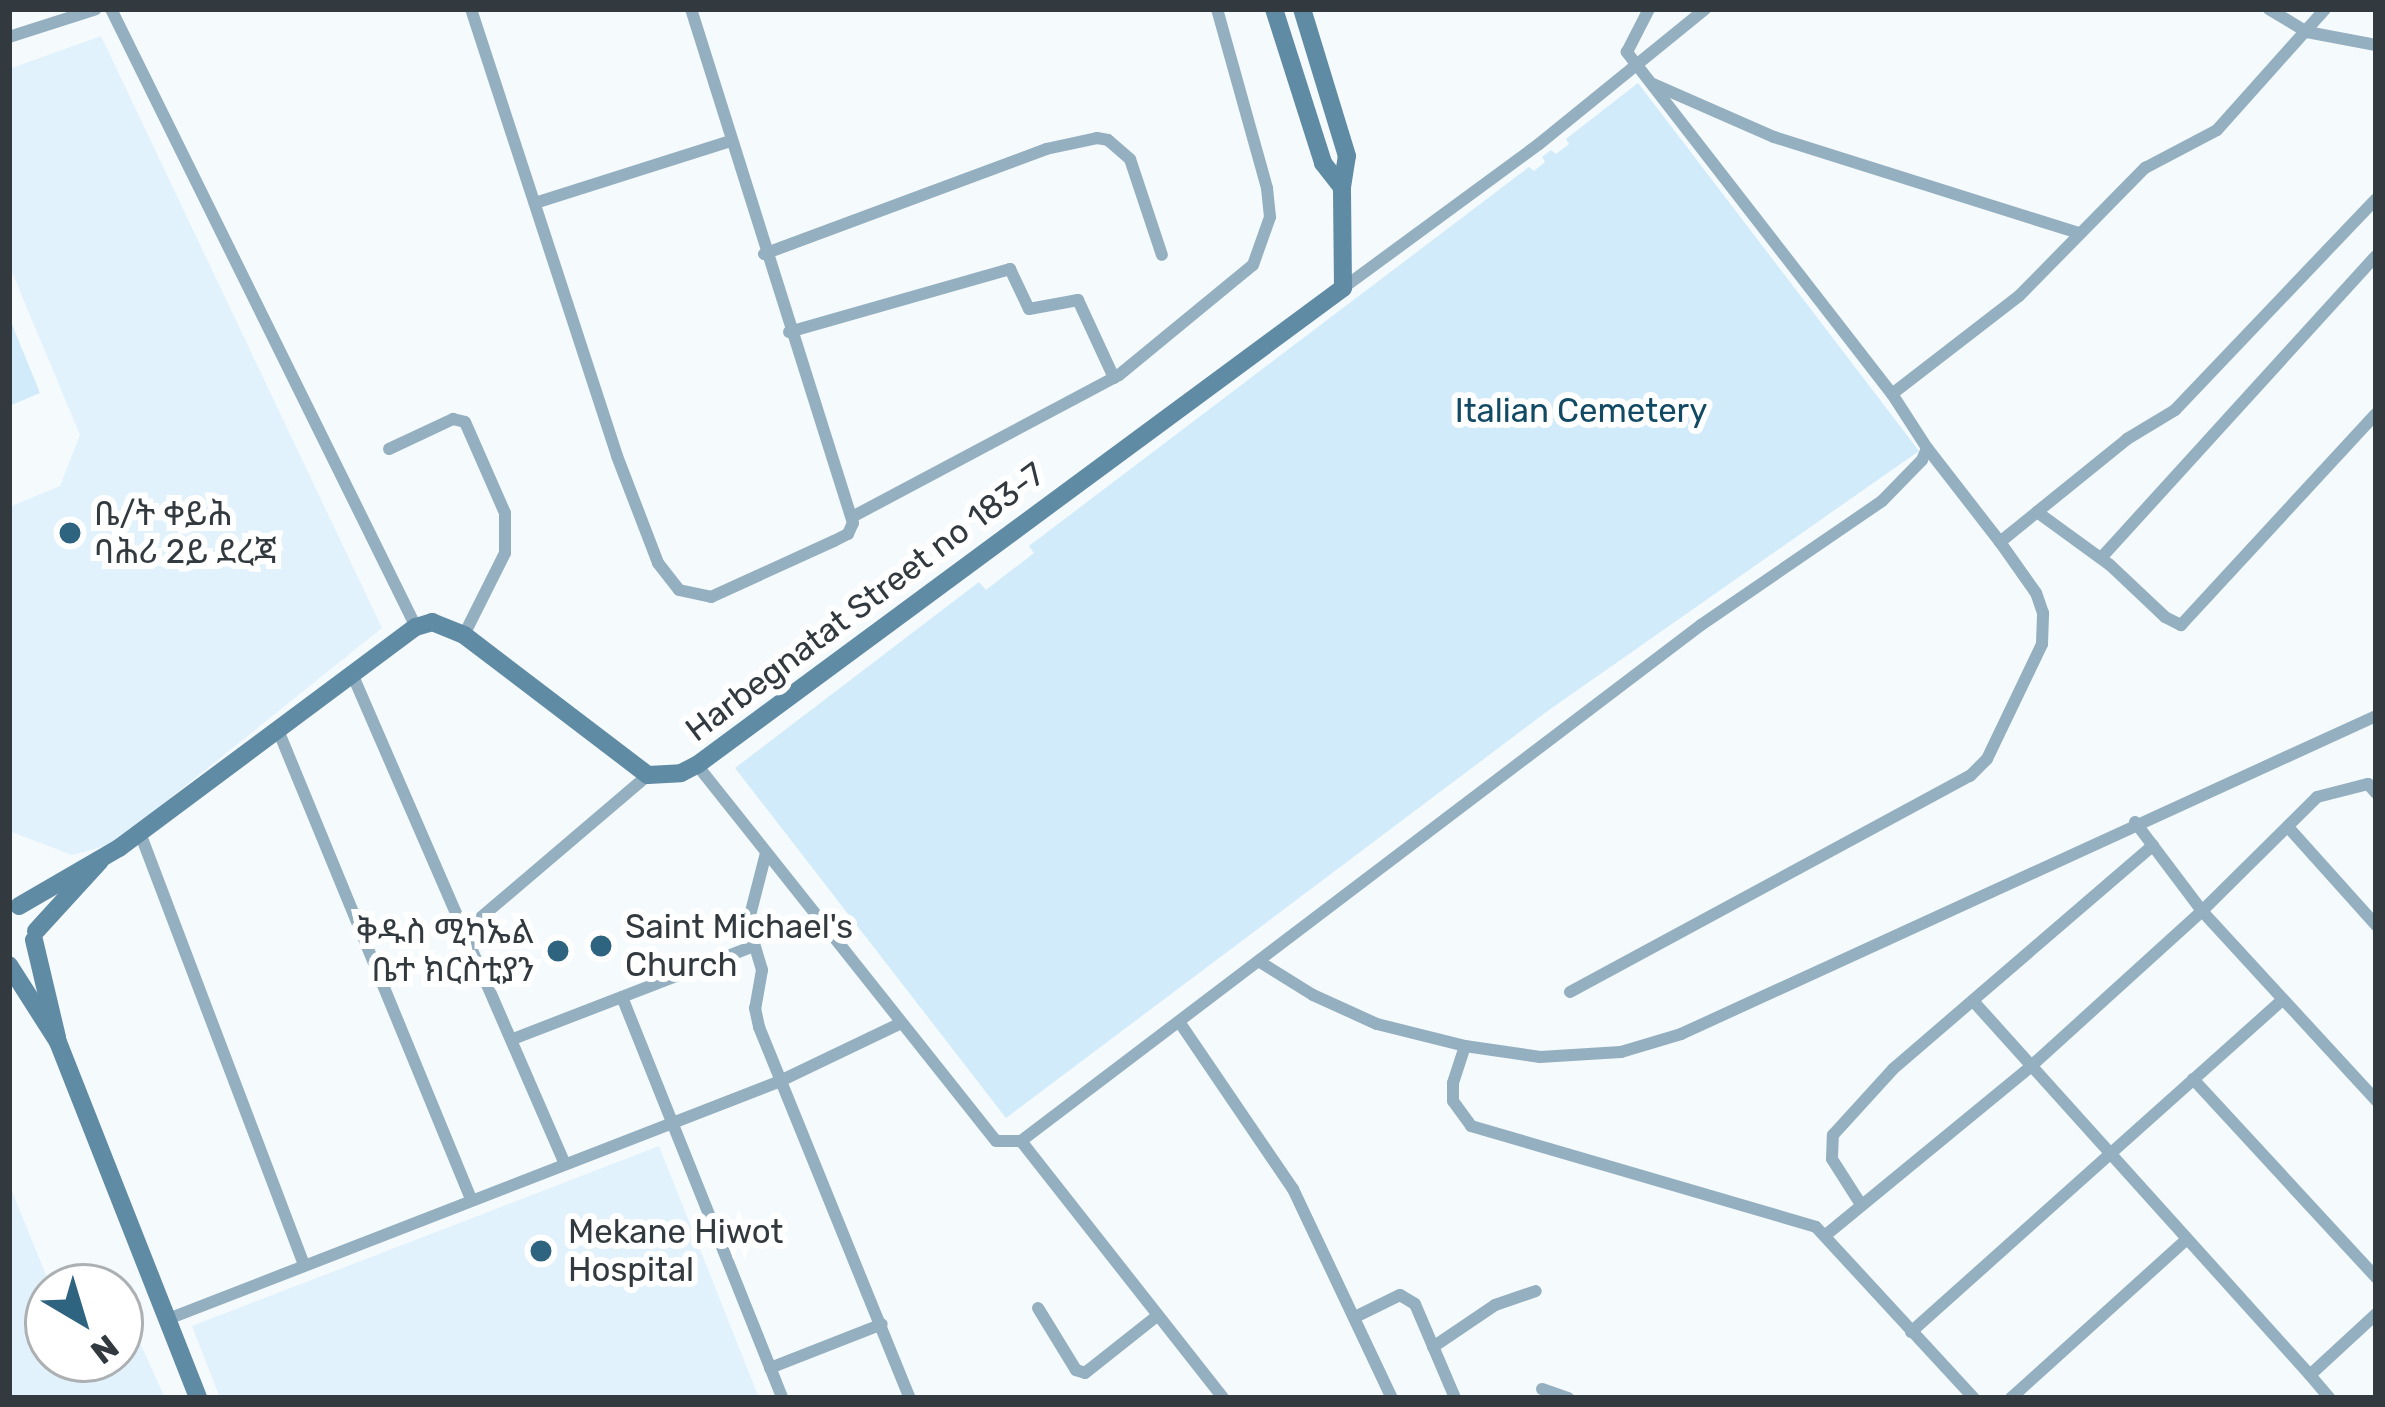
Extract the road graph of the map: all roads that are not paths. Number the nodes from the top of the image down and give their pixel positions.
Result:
1 (97, 9) edge
2 (111, 9) edge
3 (471, 9) edge
4 (691, 9) edge
5 (1217, 9) edge
6 (1274, 9) edge
7 (1302, 9) edge
8 (1649, 9) edge
9 (1705, 9) edge
10 (2269, 9) edge
11 (2326, 9) edge
12 (2307, 32) junction
13 (9, 37) edge
14 (2376, 45) edge
15 (1635, 64) junction
16 (1653, 84) junction
17 (731, 141) junction
18 (1342, 187) junction
19 (2376, 200) edge
20 (536, 202) junction
21 (2076, 232) junction
22 (764, 254) junction
23 (1162, 255) dead end
24 (2376, 256) edge
25 (2362, 269) junction
26 (2376, 278) edge
27 (1343, 288) junction
28 (789, 332) junction
29 (1114, 378) junction
30 (1892, 394) junction
31 (2376, 414) edge
32 (1927, 448) junction
33 (389, 449) dead end
34 (2037, 512) junction
35 (852, 518) junction
36 (2000, 542) junction
37 (2101, 557) junction
38 (416, 627) junction
39 (464, 635) junction
40 (352, 676) junction
41 (2376, 716) edge
42 (278, 730) junction
43 (697, 765) junction
44 (648, 775) junction
45 (2374, 785) edge
46 (2135, 822) junction
47 (2288, 827) junction
48 (140, 832) junction
49 (2152, 845) junction
50 (766, 853) junction
51 (100, 861) junction
52 (9, 886) edge
53 (15, 906) edge
54 (2202, 911) junction
55 (2376, 925) edge
56 (466, 930) junction
57 (35, 935) junction
58 (751, 947) junction
59 (9, 960) edge
60 (1260, 962) junction
61 (1570, 992) dead end
62 (622, 997) junction
63 (9, 1000) edge
64 (2282, 1000) junction
65 (1974, 1002) junction
66 (41, 1018) junction
67 (902, 1023) junction
68 (1180, 1023) junction
69 (512, 1039) junction
70 (58, 1042) junction
71 (1465, 1046) junction
72 (2029, 1067) junction
73 (2193, 1079) junction
74 (778, 1082) junction
75 (2376, 1100) edge
76 (673, 1119) junction
77 (1021, 1141) junction
78 (2106, 1153) junction
79 (564, 1162) junction
80 (471, 1199) junction
81 (1860, 1203) junction
82 (1827, 1234) junction
83 (2185, 1241) junction
84 (304, 1265) junction
85 (2376, 1277) edge
86 (1536, 1292) dead end
87 (1038, 1308) dead end
88 (2376, 1314) edge
89 (1157, 1316) junction
90 (1355, 1317) junction
91 (168, 1319) junction
92 (882, 1324) junction
93 (1911, 1332) junction
94 (1433, 1347) junction
95 (770, 1368) junction
96 (2310, 1375) junction
97 (1542, 1389) dead end
98 (198, 1398) edge
99 (782, 1398) edge
100 (910, 1398) edge
101 (1223, 1398) edge
102 (1392, 1398) edge
103 (1455, 1398) edge
104 (1568, 1398) edge
105 (1974, 1398) edge
106 (2011, 1398) edge
107 (2330, 1398) edge

1 - 13 street
2 - 38 street
3 - 20 street
4 - 17 street
5 - 29 street
6 - 18 main road
7 - 18 main road
8 - 15 street
9 - 15 street
10 - 12 street
11 - 12 street
12 - 14 street
12 - 21 street
15 - 16 street
15 - 27 street
16 - 21 street
16 - 30 street
17 - 20 street
17 - 22 street
18 - 27 main road
19 - 34 street
20 - 35 street
21 - 30 street
22 - 23 street
22 - 28 street
24 - 25 street
25 - 26 street
25 - 37 street
27 - 43 main road, Harbegnatat Street no 183-7
28 - 29 street
28 - 35 street
29 - 35 street
30 - 32 street
31 - 37 street
32 - 36 street
32 - 60 street
33 - 39 street
34 - 36 street
34 - 37 street
36 - 61 street
38 - 39 main road
38 - 40 main road
39 - 44 main road
40 - 42 main road
40 - 56 street
41 - 46 street
42 - 48 main road
42 - 80 street
43 - 44 main road, Harbegnatat Street no 183-7
43 - 50 street
44 - 56 street
45 - 47 street
46 - 49 street
46 - 71 street
47 - 54 street
47 - 55 street
48 - 51 main road
48 - 84 street
49 - 54 street
49 - 65 street
50 - 58 street
50 - 67 street
51 - 53 main road
51 - 57 main road
52 - 53 main road
53 - 57 main road
54 - 64 street
54 - 72 street
56 - 69 street
57 - 59 main road
57 - 70 main road
58 - 62 street
58 - 74 street
59 - 66 main road
60 - 68 street
60 - 71 street
62 - 69 street
62 - 76 street
63 - 66 main road
64 - 73 street
64 - 75 street
65 - 72 street
65 - 81 street
66 - 70 main road
67 - 74 street
67 - 77 street
68 - 77 street
68 - 90 street
69 - 79 street
70 - 91 main road
71 - 82 street
72 - 78 street
72 - 81 street
73 - 78 street
73 - 85 street
74 - 76 street
74 - 92 street
76 - 79 street
76 - 95 street
77 - 89 street
78 - 83 street
78 - 93 street
79 - 80 street
80 - 84 street
81 - 82 street
82 - 93 street
83 - 96 street
83 - 106 street
84 - 91 street
86 - 94 street
87 - 89 street
88 - 96 street
89 - 101 street
90 - 94 street
90 - 102 street
91 - 98 main road
92 - 95 street
92 - 100 street
93 - 105 street
94 - 103 street
95 - 99 street
96 - 107 street
97 - 104 street

